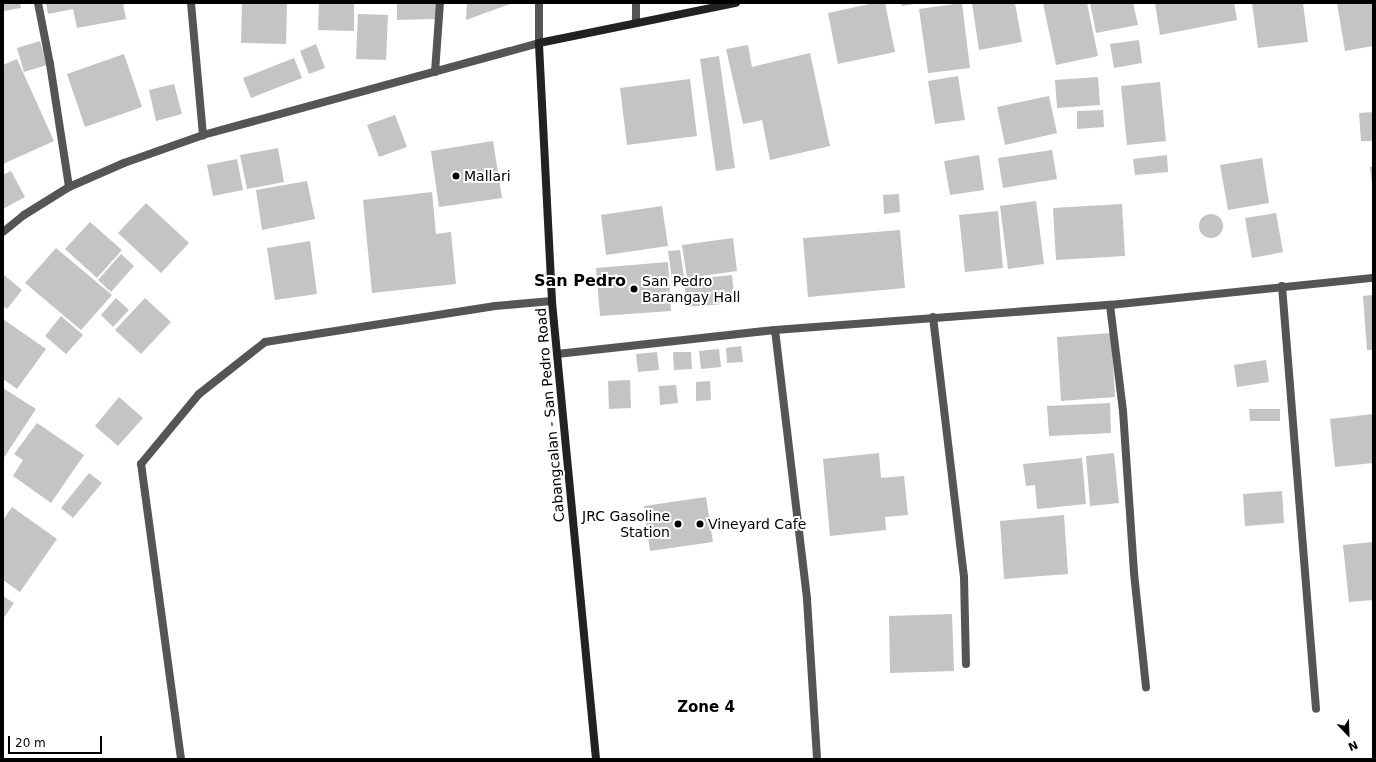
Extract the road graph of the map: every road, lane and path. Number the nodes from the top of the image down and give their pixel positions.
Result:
1 (38, 3) edge
2 (191, 3) edge
3 (440, 3) edge
4 (539, 3) edge
5 (636, 3) edge
6 (736, 3) edge
7 (636, 23) junction
8 (539, 43) junction
9 (435, 72) junction
10 (203, 135) junction
11 (69, 187) junction
12 (3, 232) edge
13 (1373, 278) edge
14 (1282, 286) junction
15 (552, 300) junction
16 (1110, 305) junction
17 (934, 317) junction
18 (775, 330) junction
19 (557, 354) junction
20 (966, 664) dead end
21 (1146, 687) dead end
22 (1316, 709) dead end
23 (181, 759) edge
24 (596, 759) edge
25 (817, 759) edge

1 - 11 street
2 - 10 street
3 - 9 street
4 - 8 street
5 - 7 street
6 - 7 street
7 - 8 street
8 - 9 street
8 - 15 street, Cabangcalan - San Pedro Road
9 - 10 street
10 - 11 street
11 - 12 street
13 - 14 street
14 - 16 street
14 - 22 street
15 - 19 street, Cabangcalan - San Pedro Road
15 - 23 street
16 - 17 street
16 - 21 street
17 - 18 street
17 - 20 street
18 - 19 street
18 - 25 street
19 - 24 street, Cabangcalan - San Pedro Road

